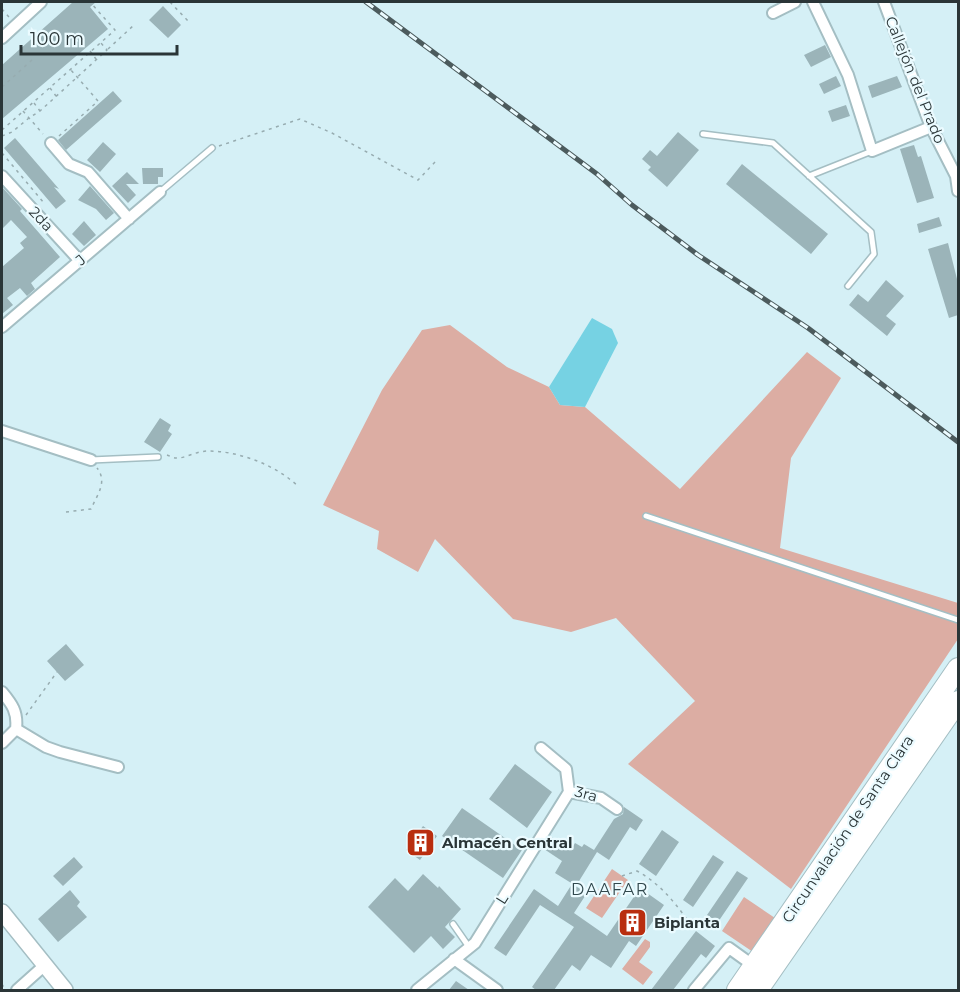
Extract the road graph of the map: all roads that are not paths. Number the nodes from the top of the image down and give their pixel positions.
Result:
1 (41, 2) edge
2 (795, 2) edge
3 (813, 2) edge
4 (884, 2) edge
5 (773, 12) dead end
6 (2, 38) edge
7 (931, 127) junction
8 (703, 134) dead end
9 (51, 143) road end
10 (212, 148) road end
11 (872, 151) junction
12 (2, 176) edge
13 (809, 176) junction
14 (958, 191) edge
15 (160, 192) joint
16 (129, 219) junction
17 (80, 261) junction
18 (848, 286) dead end
19 (2, 327) edge
20 (2, 431) edge
21 (158, 457) road end
22 (91, 460) joint
23 (646, 516) dead end
24 (958, 620) edge
25 (958, 668) edge
26 (2, 692) edge
27 (958, 701) edge
28 (16, 729) junction
29 (2, 744) edge
30 (541, 748) dead end
31 (118, 767) dead end
32 (569, 792) junction
33 (617, 809) dead end
34 (2, 912) edge
35 (453, 924) dead end
36 (469, 947) junction
37 (454, 959) junction
38 (45, 965) junction
39 (754, 966) junction
40 (17, 990) edge
41 (65, 990) edge
42 (417, 990) edge
43 (497, 990) edge
44 (694, 990) edge
45 (737, 990) edge
46 (758, 990) edge

1 - 6 street
2 - 5 street
3 - 11 street
4 - 7 street, Callejón del Prado
7 - 11 street
7 - 14 street, Callejón del Prado
8 - 13 lane
9 - 16 street
10 - 15 lane
11 - 13 lane
12 - 17 street, 2da
13 - 18 lane
15 - 16 street, J
16 - 17 street, J
17 - 19 street, J
20 - 22 street
21 - 22 lane
23 - 24 lane
25 - 39 highway, Circunvalación de Santa Clara
26 - 28 street
27 - 46 highway, Circunvalación de Santa Clara
28 - 29 street
28 - 31 street
30 - 32 street, 3ra
32 - 33 street, 3ra
32 - 36 street, L
34 - 38 main road
35 - 36 lane
36 - 37 street, L
37 - 42 street, L
37 - 43 street
38 - 40 street
38 - 41 main road
39 - 44 street
39 - 45 highway, Circunvalación de Santa Clara

